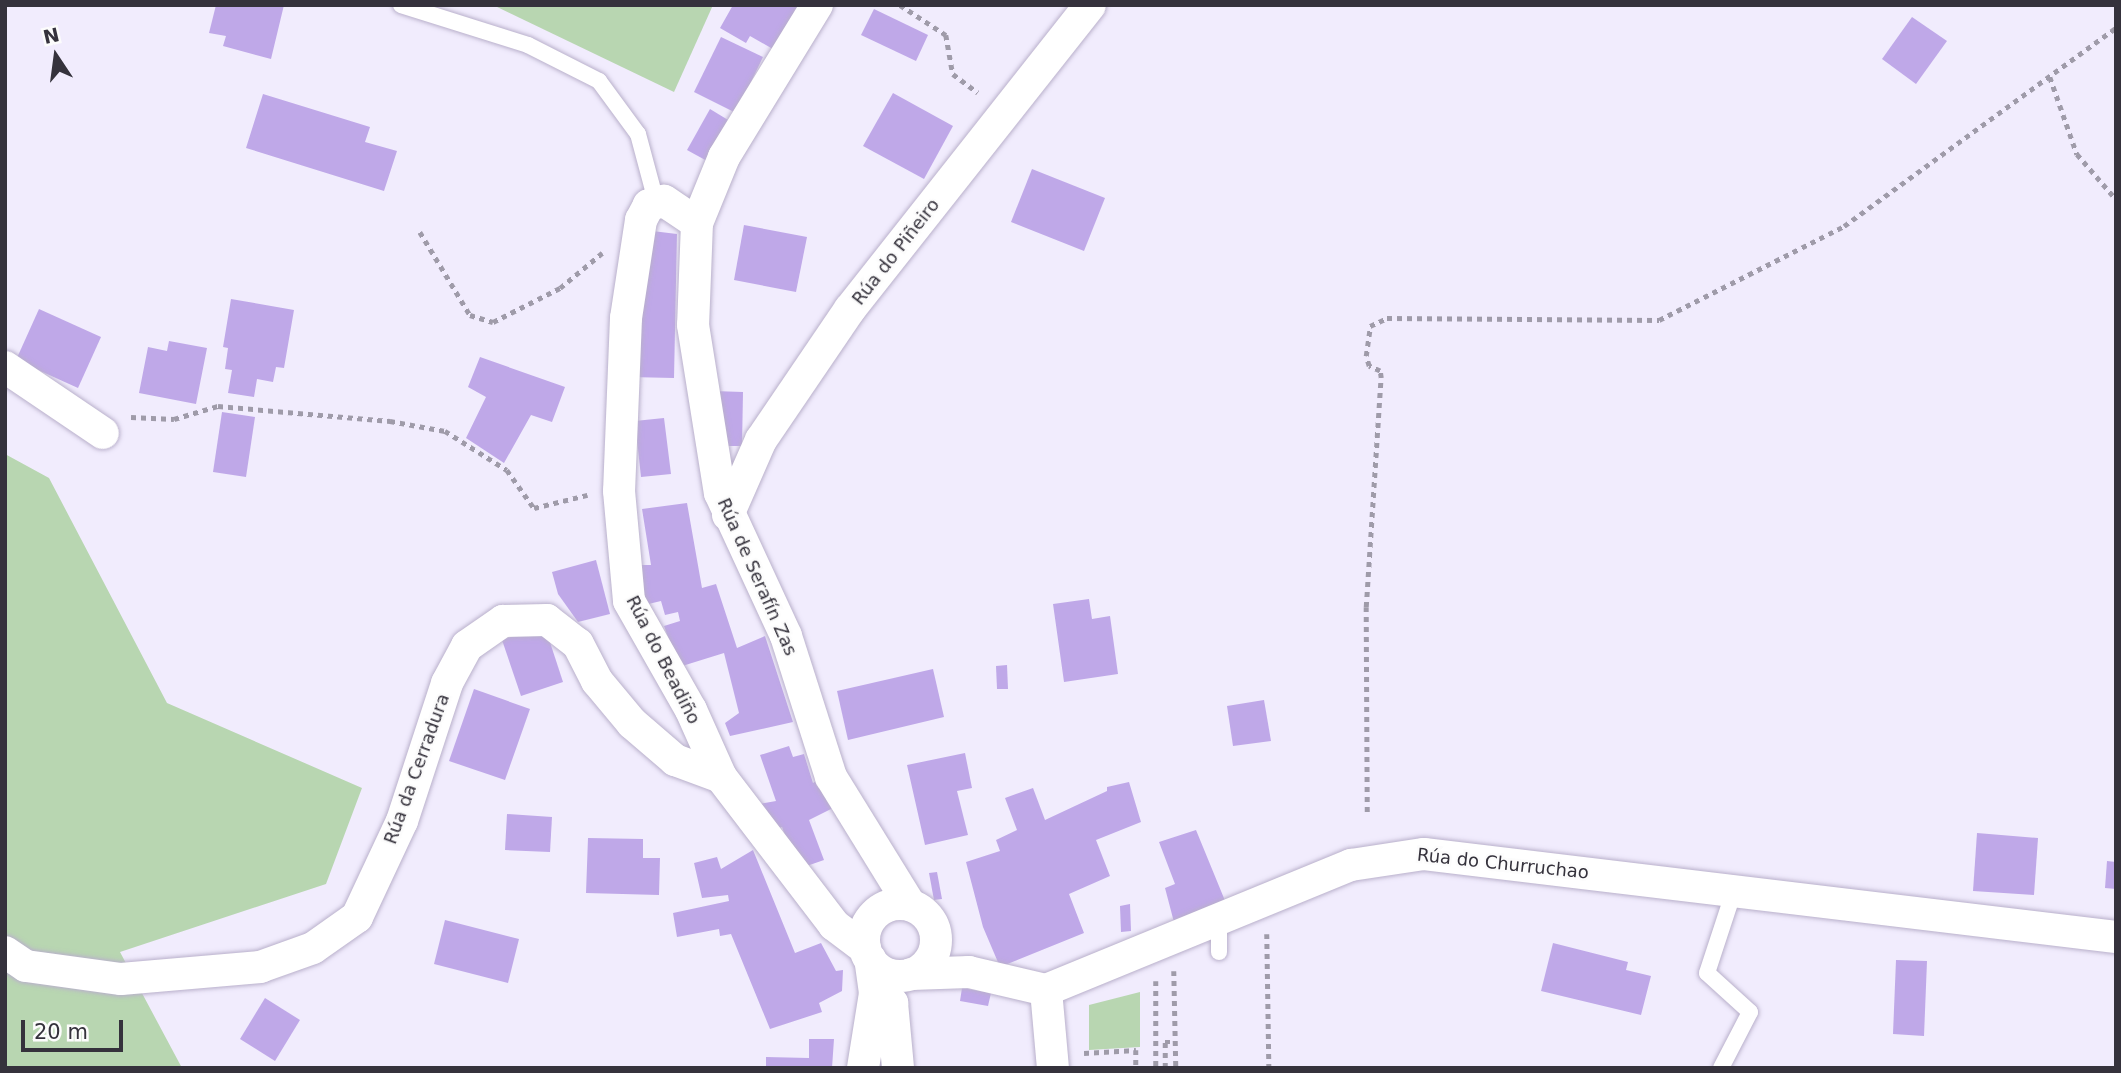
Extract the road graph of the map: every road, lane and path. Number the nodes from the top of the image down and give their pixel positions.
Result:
1 (401, 5) edge
2 (817, 5) edge
3 (900, 5) edge
4 (1090, 5) edge
5 (2116, 28) edge
6 (2050, 77) junction
7 (988, 136) junction
8 (2116, 199) edge
9 (648, 214) junction
10 (696, 223) junction
11 (420, 232) dead end
12 (5, 367) edge
13 (103, 433) joint
14 (619, 491) junction
15 (728, 515) junction
16 (721, 777) junction
17 (1367, 812) dead end
18 (878, 859) junction
19 (1734, 891) junction
20 (910, 905) junction
21 (935, 931) junction
22 (871, 935) junction
23 (2116, 937) edge
24 (1219, 940) junction
25 (16, 959) edge
26 (1174, 966) dead end
27 (969, 972) junction
28 (906, 974) junction
29 (1174, 974) junction
30 (1046, 990) junction
31 (875, 993) junction
32 (1175, 1042) junction
33 (1054, 1061) edge
34 (863, 1068) edge
35 (898, 1068) edge
36 (1136, 1068) edge
37 (1156, 1068) edge
38 (1165, 1068) edge
39 (1176, 1068) edge
40 (1269, 1068) edge
41 (1721, 1068) edge

1 - 9 lane
2 - 10 street, Rúa de Serafín Zas
3 - 7 path
4 - 7 street, Rúa do Piñeiro
5 - 6 path
6 - 8 path
6 - 17 path
7 - 15 street, Rúa do Piñeiro
9 - 10 street
9 - 11 path
9 - 14 street, Rúa do Beadiño
10 - 15 street, Rúa de Serafín Zas
12 - 13 street
13 - 14 path
14 - 16 street, Rúa do Beadiño
15 - 18 street, Rúa de Serafín Zas
16 - 22 street, Rúa do Beadiño
16 - 25 street, Rúa da Cerradura
18 - 20 street, Rúa de Serafín Zas
18 - 22 street
19 - 23 street, Rúa do Churruchao
19 - 24 street, Rúa do Churruchao
19 - 41 lane
20 - 21 street
20 - 22 street
21 - 27 street
21 - 28 street
22 - 28 street
22 - 31 street
24 - 30 street, Rúa do Churruchao
24 - 40 path
26 - 29 path
27 - 28 street
27 - 30 street
28 - 31 street
29 - 32 path
29 - 37 path
30 - 33 street
31 - 34 street
31 - 35 street
32 - 38 path
32 - 39 path
33 - 36 path

